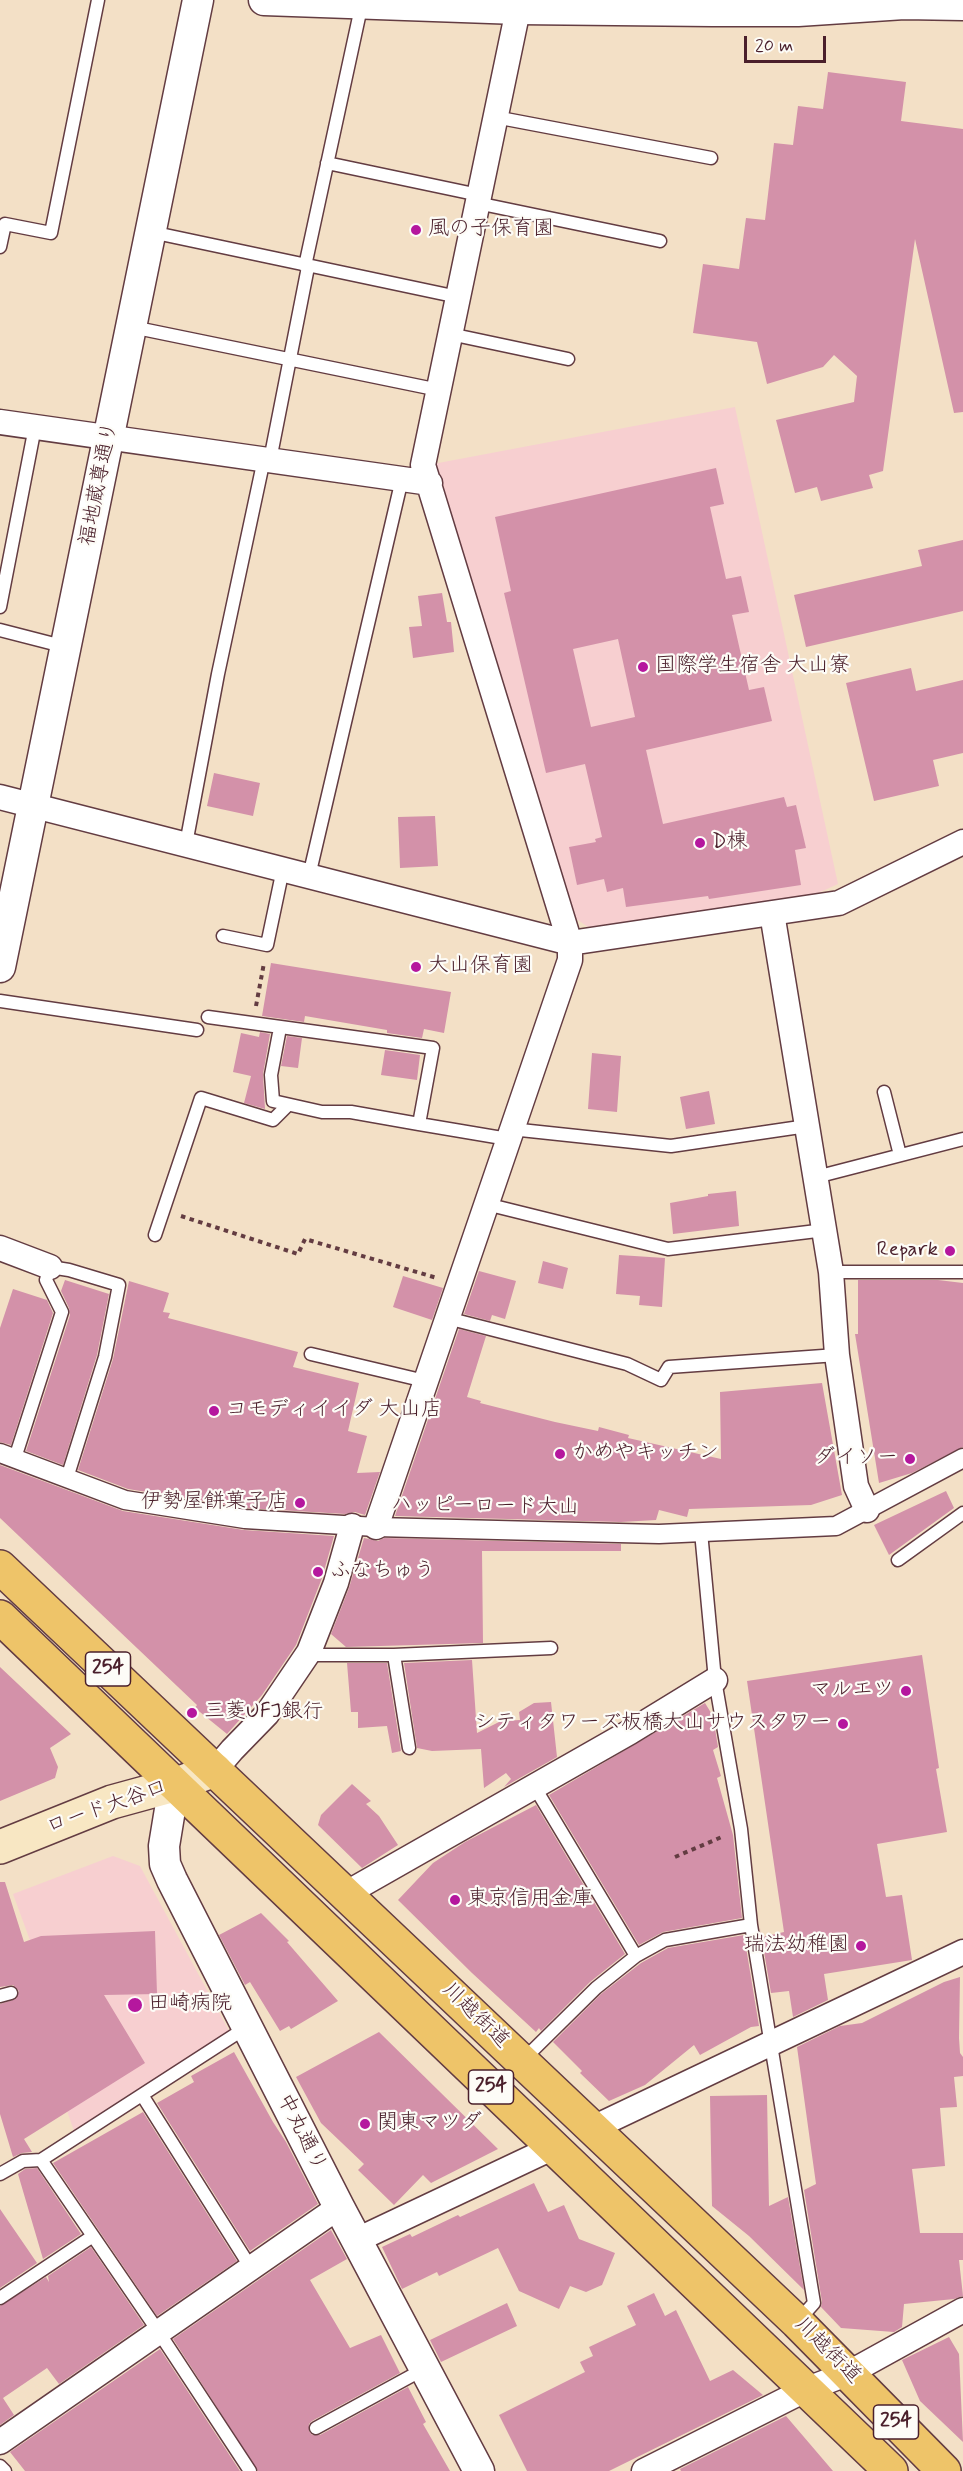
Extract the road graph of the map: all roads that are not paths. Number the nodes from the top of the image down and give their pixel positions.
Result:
1 (98, 0) edge
2 (198, 0) edge
3 (264, 0) edge
4 (362, 2) edge
5 (519, 4) edge
6 (621, 5) edge
7 (799, 5) edge
8 (712, 6) edge
9 (963, 6) edge
10 (495, 117) junction
11 (711, 158) dead end
12 (327, 163) junction
13 (478, 199) junction
14 (151, 232) junction
15 (660, 242) dead end
16 (0, 247) edge
17 (306, 266) junction
18 (458, 297) junction
19 (132, 327) junction
20 (450, 334) junction
21 (568, 359) dead end
22 (289, 361) junction
23 (439, 390) junction
24 (0, 422) edge
25 (35, 427) junction
26 (110, 436) junction
27 (267, 460) junction
28 (402, 480) junction
29 (430, 483) junction
30 (0, 607) edge
31 (0, 630) edge
32 (67, 647) junction
33 (0, 796) edge
34 (34, 805) junction
35 (963, 842) edge
36 (186, 844) junction
37 (283, 869) junction
38 (309, 876) junction
39 (772, 913) junction
40 (223, 936) dead end
41 (570, 943) junction
42 (0, 968) edge
43 (0, 1001) edge
44 (208, 1017) dead end
45 (280, 1028) junction
46 (197, 1030) dead end
47 (884, 1092) dead end
48 (288, 1105) junction
49 (419, 1124) junction
50 (807, 1126) junction
51 (509, 1134) junction
52 (963, 1139) edge
53 (900, 1155) junction
54 (816, 1177) junction
55 (486, 1204) junction
56 (825, 1230) junction
57 (155, 1235) dead end
58 (0, 1248) edge
59 (50, 1267) junction
60 (831, 1272) junction
61 (963, 1272) edge
62 (447, 1318) junction
63 (311, 1354) dead end
64 (837, 1355) junction
65 (425, 1381) junction
66 (8, 1455) edge
67 (963, 1458) edge
68 (67, 1478) junction
69 (867, 1510) junction
70 (963, 1513) edge
71 (364, 1526) junction
72 (701, 1532) junction
73 (898, 1560) dead end
74 (0, 1567) edge
75 (0, 1617) edge
76 (551, 1648) dead end
77 (306, 1655) junction
78 (394, 1655) junction
79 (716, 1680) junction
80 (409, 1748) dead end
81 (215, 1770) junction
82 (174, 1785) junction
83 (534, 1786) junction
84 (0, 1847) edge
85 (347, 1893) junction
86 (751, 1925) junction
87 (963, 1952) edge
88 (636, 1956) junction
89 (247, 2027) junction
90 (771, 2043) junction
91 (522, 2060) junction
92 (142, 2095) junction
93 (593, 2128) junction
94 (554, 2147) junction
95 (41, 2160) junction
96 (1, 2170) edge
97 (339, 2207) junction
98 (93, 2236) junction
99 (357, 2240) junction
100 (250, 2268) junction
101 (0, 2298) edge
102 (963, 2310) edge
103 (797, 2322) junction
104 (158, 2331) junction
105 (425, 2368) junction
106 (849, 2373) junction
107 (805, 2390) junction
108 (316, 2428) dead end
109 (0, 2442) edge
110 (0, 2466) edge
111 (5, 2471) edge
112 (250, 2471) edge
113 (479, 2471) edge
114 (644, 2471) edge
115 (891, 2471) edge
116 (944, 2471) edge

1 - 16 lane
2 - 14 street, 福地蔵尊通り
3 - 4 street
4 - 5 street
4 - 12 lane
5 - 6 street
5 - 10 street
6 - 8 street
7 - 8 street
7 - 9 street
10 - 11 lane
10 - 13 street
12 - 13 lane
12 - 17 lane
13 - 15 lane
13 - 18 street
14 - 17 lane
14 - 19 street, 福地蔵尊通り
17 - 18 lane
17 - 22 lane
18 - 20 street
19 - 22 lane
19 - 26 street, 福地蔵尊通り
20 - 21 lane
20 - 23 street
22 - 23 lane
22 - 27 lane
23 - 29 street
24 - 25 street
25 - 26 street
25 - 30 lane
26 - 27 street
26 - 32 street, 福地蔵尊通り
27 - 28 street
27 - 36 lane
28 - 29 street
28 - 38 lane
29 - 41 street
31 - 32 lane
32 - 34 street, 福地蔵尊通り
33 - 34 street
34 - 36 street
34 - 42 street, 福地蔵尊通り
35 - 39 street
36 - 37 street
37 - 38 street
37 - 40 lane
38 - 41 street
39 - 41 street
39 - 50 street
41 - 51 street
43 - 46 lane
44 - 45 lane
45 - 48 lane
45 - 49 lane
47 - 53 lane
48 - 49 lane
48 - 57 lane
49 - 51 lane
50 - 51 lane
50 - 54 street
51 - 55 street
52 - 53 lane
53 - 54 lane
54 - 56 street
55 - 56 lane
55 - 62 street
56 - 60 street
58 - 59 street
59 - 66 lane
59 - 68 lane
60 - 61 lane
60 - 64 street
62 - 64 lane
62 - 65 street
63 - 65 lane
64 - 69 street
65 - 71 street
66 - 68 street, ハッピーロード大山
67 - 69 street, ハッピーロード大山
68 - 71 street, ハッピーロード大山
69 - 72 street, ハッピーロード大山
70 - 73 lane
71 - 72 street, ハッピーロード大山
71 - 77 street
72 - 79 lane
74 - 81 highway, 川越街道 / 254
75 - 82 highway, 川越街道 / 254
76 - 78 lane
77 - 78 lane
77 - 81 street
78 - 80 lane
79 - 83 street
79 - 86 lane
81 - 82 main road, ロード大谷口
81 - 85 highway, 川越街道 / 254
82 - 84 main road, ロード大谷口
82 - 89 street, 中丸通り
82 - 94 highway, 川越街道 / 254
83 - 85 street
83 - 88 lane
85 - 91 highway, 川越街道 / 254
86 - 88 lane
86 - 90 lane
87 - 90 street
88 - 91 lane
89 - 92 lane
89 - 97 street, 中丸通り
90 - 93 street
90 - 103 lane
91 - 93 highway, 川越街道 / 254
92 - 95 lane
92 - 100 lane
93 - 103 highway, 川越街道 / 254
94 - 99 street
94 - 107 highway, 川越街道 / 254
95 - 96 lane
95 - 98 lane
97 - 99 street, 中丸通り
97 - 100 street
98 - 101 lane
98 - 104 lane
99 - 105 street, 中丸通り
100 - 104 street
102 - 106 street
103 - 106 highway, 川越街道 / 254
104 - 109 street
104 - 112 lane
105 - 108 lane
105 - 113 street, 中丸通り
106 - 107 street
106 - 116 highway, 川越街道 / 254
107 - 114 street
107 - 115 highway, 川越街道 / 254
110 - 111 lane

